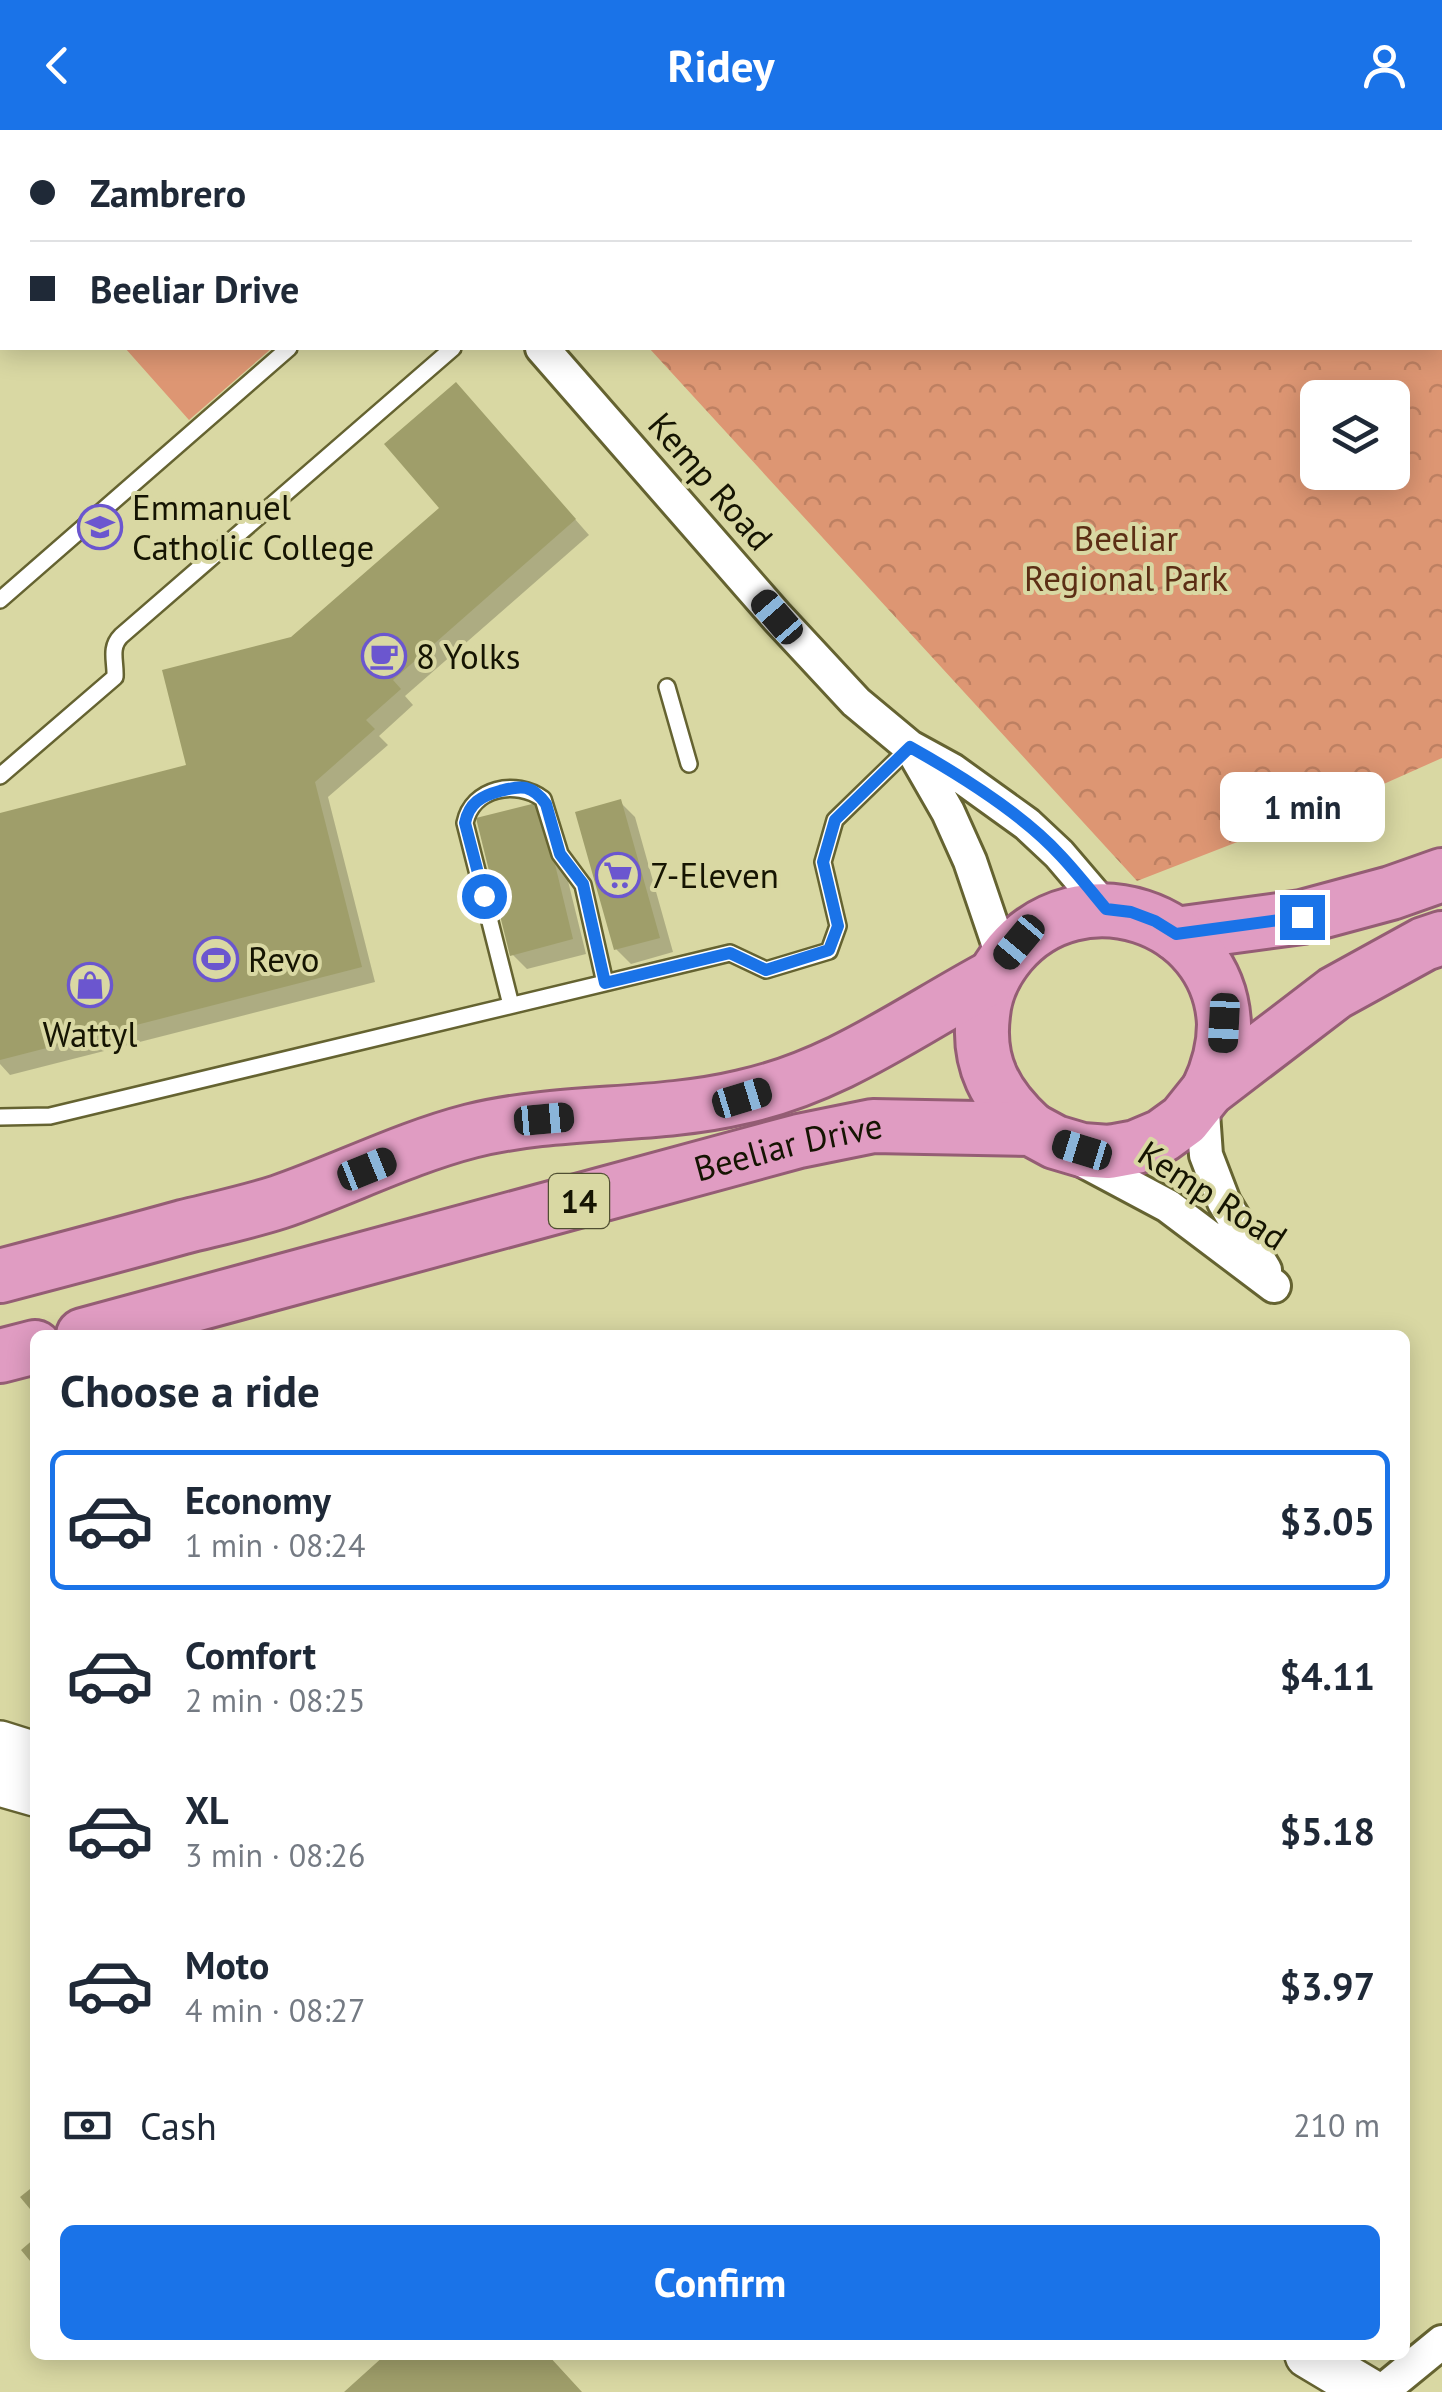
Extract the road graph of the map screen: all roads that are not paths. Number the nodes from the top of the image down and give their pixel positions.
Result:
1 (287, 350) edge
2 (450, 350) edge
3 (544, 350) edge
4 (0, 600) edge
5 (667, 686) dead end
6 (910, 747) junction
7 (689, 764) dead end
8 (0, 776) edge
9 (1442, 875) edge
10 (1106, 909) junction
11 (1176, 934) junction
12 (1442, 938) edge
13 (999, 968) junction
14 (605, 983) junction
15 (511, 1005) junction
16 (1205, 1095) junction
17 (0, 1117) edge
18 (1037, 1132) junction
19 (0, 1276) edge
20 (101, 1330) edge
21 (30, 1348) edge
22 (0, 1356) edge
23 (0, 1744) edge
24 (30, 1754) edge
25 (0, 1783) edge
26 (30, 1792) edge
27 (1442, 2342) edge
28 (1316, 2360) edge
29 (1370, 2392) edge
30 (1381, 2392) edge

1 - 4 lane
2 - 8 lane
3 - 6 street, Kemp Road
5 - 7 lane
6 - 10 street, Kemp Road
6 - 13 street, Kemp Road
6 - 14 lane
9 - 11 highway
10 - 11 highway, 14
10 - 13 highway, 14
11 - 16 highway, 14
12 - 16 highway, Beeliar Drive / 14
13 - 18 highway
13 - 19 highway, Beeliar Drive / 14
14 - 15 lane
14 - 15 lane
15 - 17 lane
16 - 18 highway, Beeliar Drive / 14
16 - 18 street, Kemp Road
18 - 20 highway, Beeliar Drive / 14
21 - 22 highway
23 - 24 main road
25 - 26 main road
27 - 30 street
28 - 29 main road

